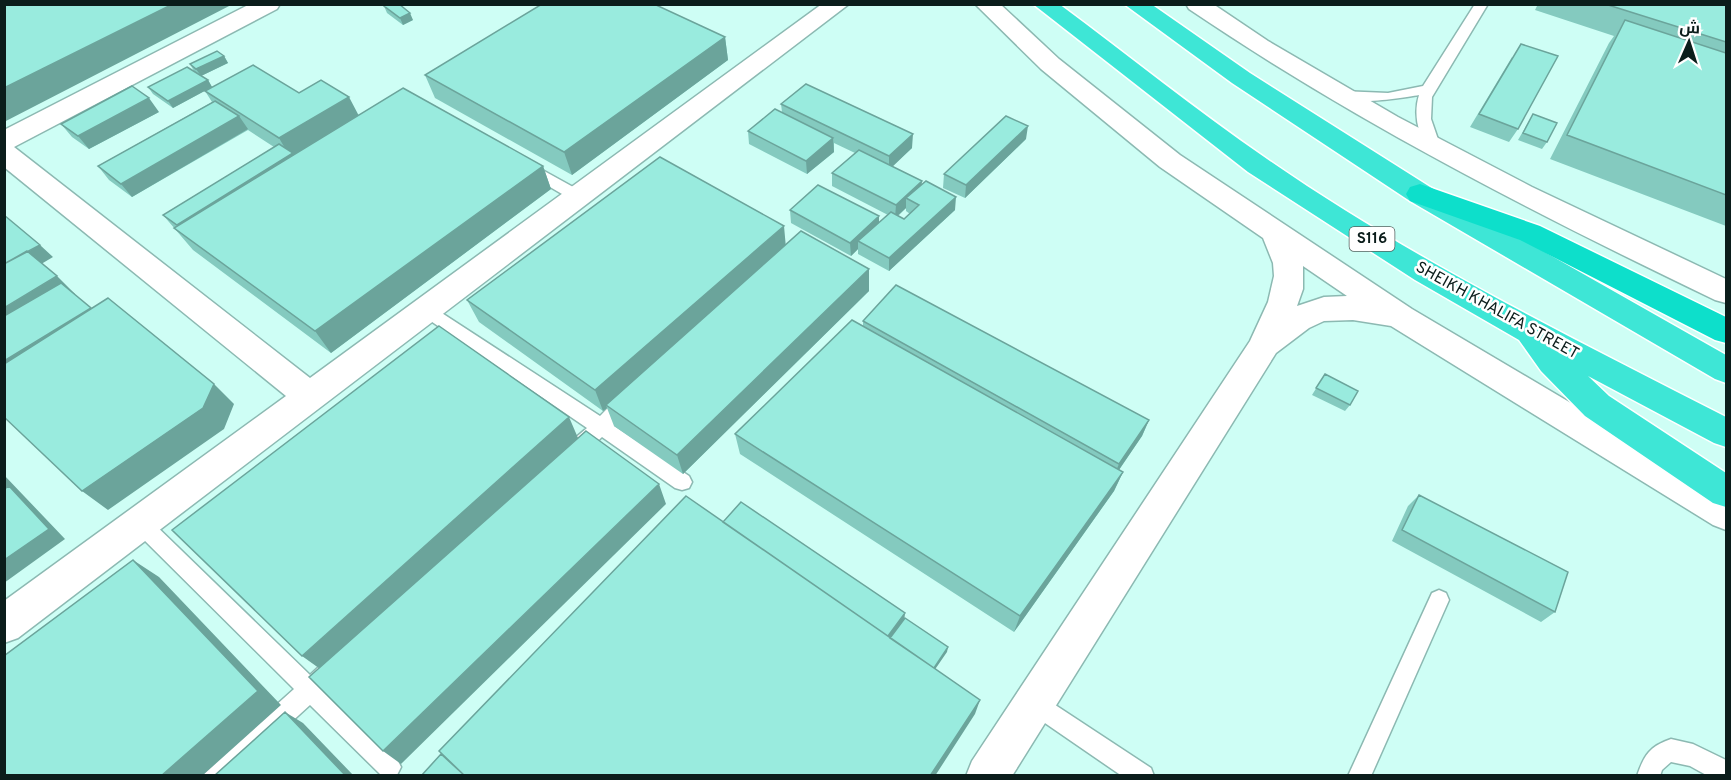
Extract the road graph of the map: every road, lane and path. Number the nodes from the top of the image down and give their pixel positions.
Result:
1 (269, 4) edge
2 (838, 4) edge
3 (986, 4) edge
4 (1044, 4) edge
5 (1135, 4) edge
6 (1197, 4) edge
7 (1482, 4) edge
8 (1428, 90) junction
9 (1340, 94) junction
10 (4, 141) edge
11 (1434, 148) junction
12 (4, 153) edge
13 (511, 157) edge
14 (1420, 194) junction
15 (579, 197) junction
16 (1273, 230) junction
17 (1726, 292) edge
18 (428, 310) junction
19 (1401, 317) junction
20 (1528, 330) junction
21 (1726, 331) edge
22 (1264, 346) junction
23 (1726, 370) edge
24 (644, 388) edge
25 (310, 397) junction
26 (601, 427) junction
27 (1726, 433) edge
28 (556, 467) edge
29 (682, 482) dead end
30 (1726, 492) edge
31 (1726, 514) edge
32 (140, 523) junction
33 (1439, 600) dead end
34 (4, 625) edge
35 (345, 658) edge
36 (309, 689) junction
37 (1034, 702) junction
38 (389, 767) edge
39 (1726, 773) edge
40 (214, 776) edge
41 (987, 776) edge
42 (1143, 776) edge
43 (1359, 776) edge
44 (1648, 776) edge

1 - 10 street
2 - 15 street
3 - 16 street
4 - 20 highway, SHEIKH KHALIFA STREET / S116
5 - 14 highway
6 - 9 street
7 - 8 lane
8 - 9 lane
8 - 11 lane
9 - 11 street
11 - 17 street
12 - 25 street
13 - 15 lane
14 - 21 highway
14 - 23 highway
15 - 18 street
16 - 19 street
16 - 22 street
18 - 25 street
18 - 26 lane
19 - 22 street
19 - 31 street
20 - 27 highway, SHEIKH KHALIFA STREET / S116
20 - 30 highway
22 - 37 street
24 - 26 lane
25 - 32 street
26 - 28 lane
26 - 29 lane
32 - 34 street
32 - 36 lane
33 - 43 lane
35 - 36 lane
36 - 38 lane
36 - 40 lane
37 - 41 street
37 - 42 lane
39 - 44 lane

